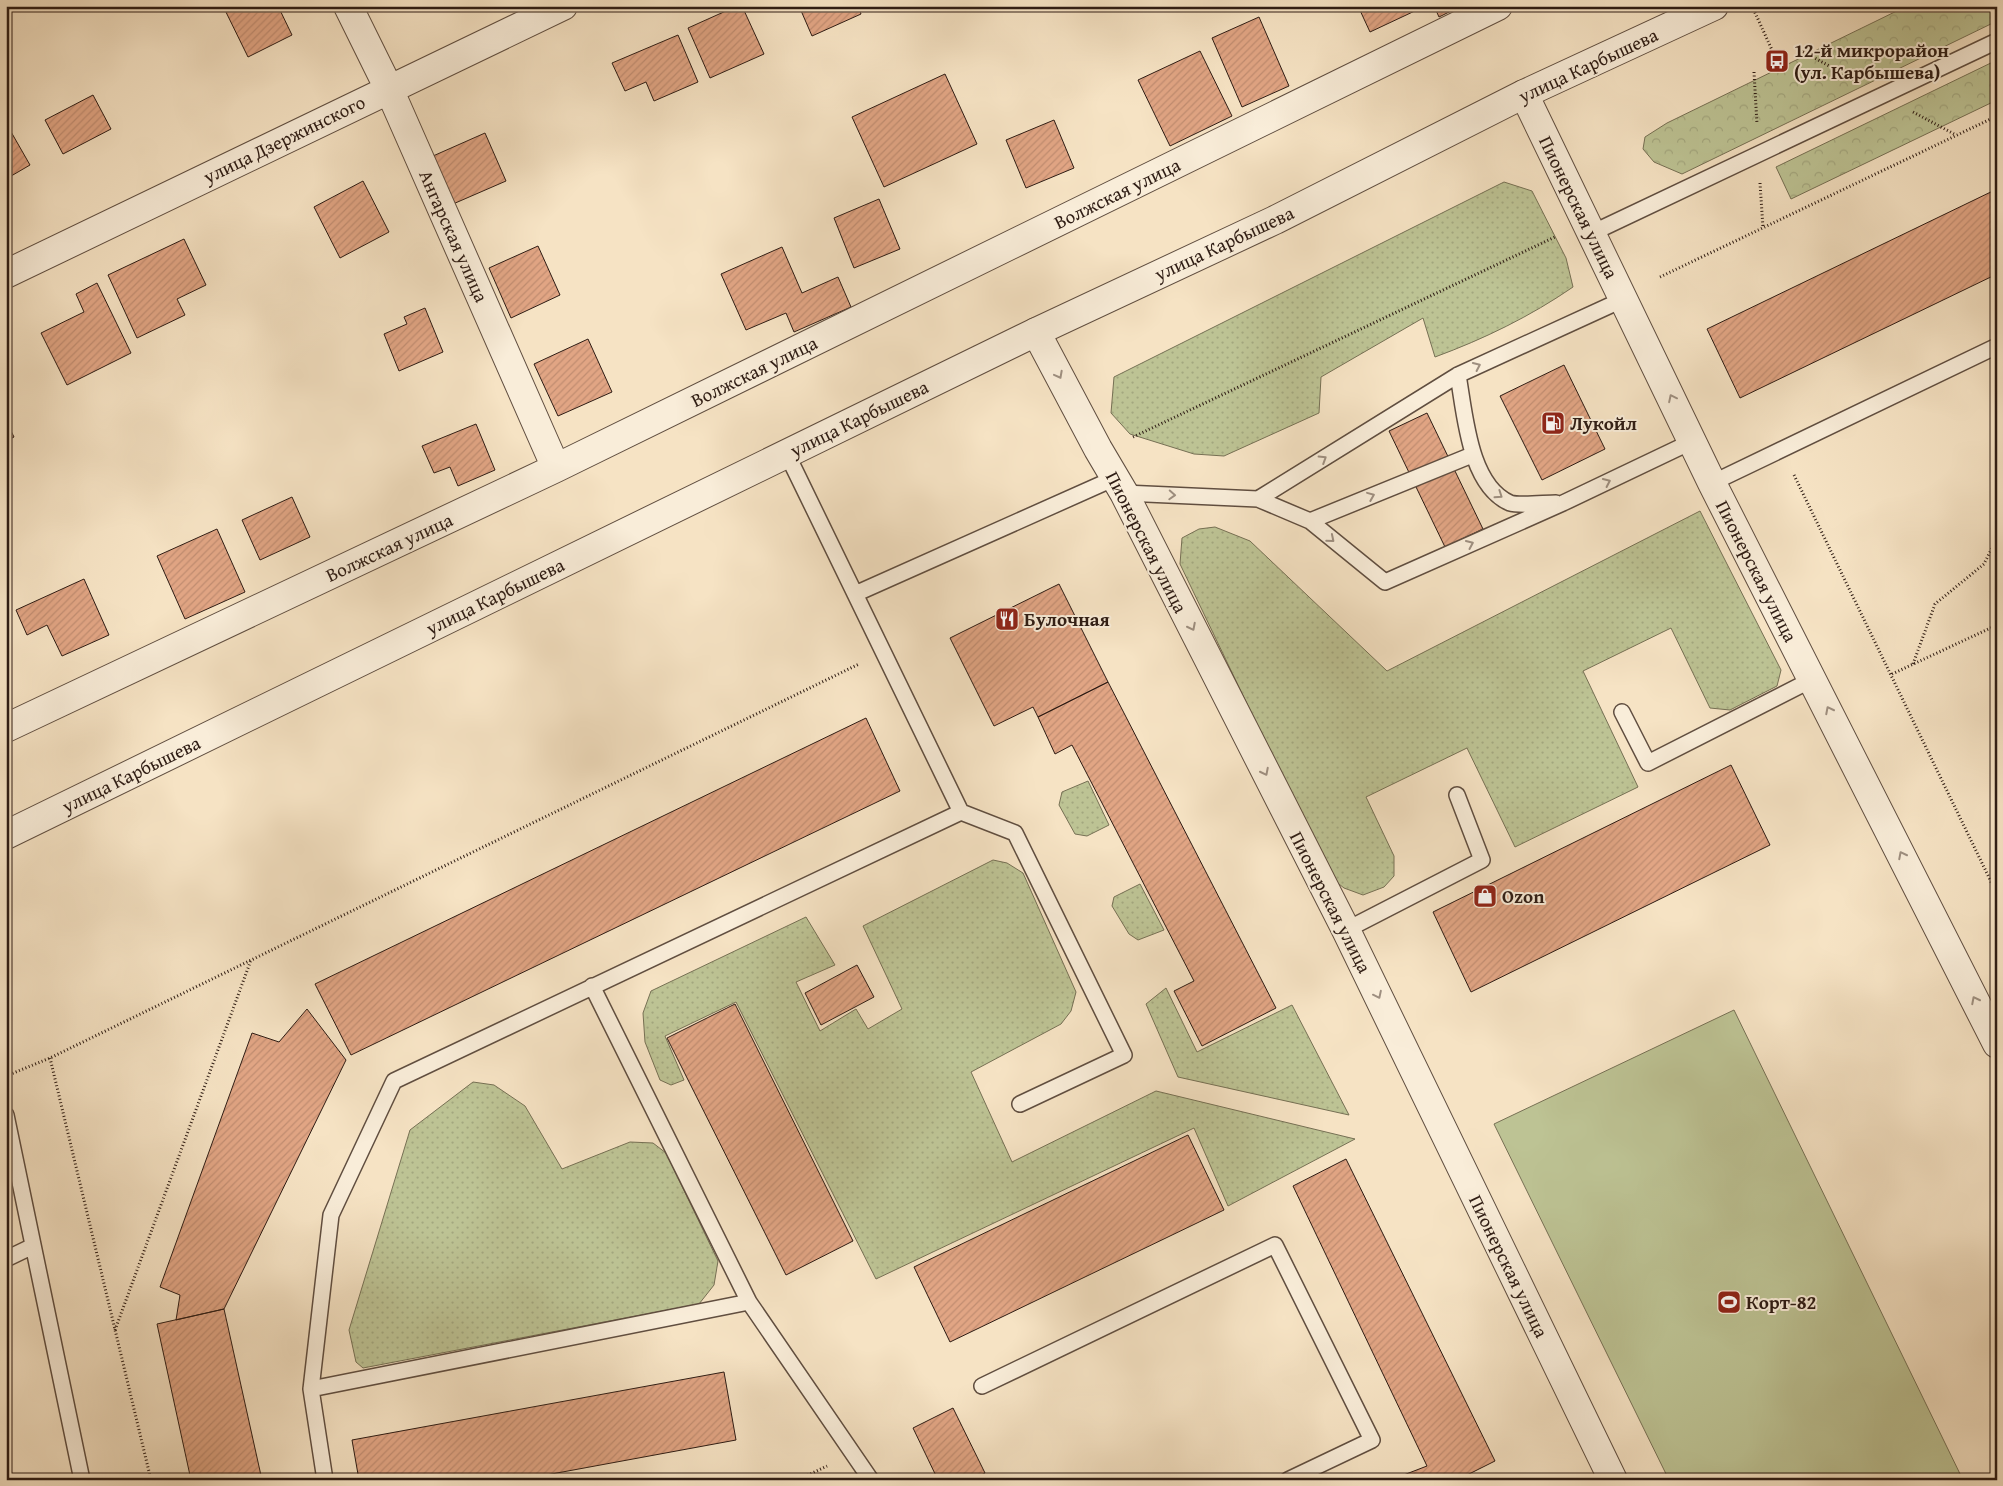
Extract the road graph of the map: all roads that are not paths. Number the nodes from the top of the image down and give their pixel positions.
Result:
1 (348, 6) edge
2 (563, 6) edge
3 (1498, 6) edge
4 (1714, 6) edge
5 (1997, 41) edge
6 (389, 89) junction
7 (1524, 94) junction
8 (1592, 233) junction
9 (6, 274) edge
10 (1624, 299) junction
11 (1036, 332) junction
12 (1997, 346) edge
13 (1458, 375) junction
14 (1693, 441) junction
15 (787, 454) junction
16 (1472, 455) junction
17 (556, 468) junction
18 (1712, 483) junction
19 (1119, 485) junction
20 (1258, 499) junction
21 (1563, 503) junction
22 (1310, 521) junction
23 (855, 594) junction
24 (1813, 679) junction
25 (1622, 712) dead end
26 (6, 728) edge
27 (1457, 796) dead end
28 (961, 812) junction
29 (6, 834) edge
30 (1346, 930) junction
31 (592, 986) junction
32 (1997, 1044) edge
33 (1020, 1104) dead end
34 (6, 1115) edge
35 (33, 1246) junction
36 (6, 1259) edge
37 (749, 1302) junction
38 (982, 1386) dead end
39 (311, 1389) junction
40 (82, 1480) edge
41 (324, 1480) edge
42 (871, 1480) edge
43 (1288, 1480) edge
44 (1612, 1480) edge

1 - 6 street, Ангарская улица
2 - 6 street, улица Дзержинского
3 - 17 street, Волжская улица
4 - 7 street, улица Карбышева
5 - 8 lane
6 - 9 street, улица Дзержинского
6 - 17 street, Ангарская улица
7 - 8 street, Пионерская улица
7 - 11 street, улица Карбышева
8 - 10 street, Пионерская улица
13 -> 10 lane
14 -> 10 street, Пионерская улица
11 - 15 street, улица Карбышева
11 -> 19 street, Пионерская улица
12 - 18 lane
13 - 16 lane
20 -> 13 lane
14 - 18 street, Пионерская улица
21 -> 14 lane
15 - 23 lane
15 - 29 street, улица Карбышева
16 -> 21 lane
22 -> 16 lane
17 - 26 street, Волжская улица
18 - 24 street, Пионерская улица
19 -> 20 lane
19 - 23 lane
19 -> 30 street, Пионерская улица
20 - 22 lane
22 -> 21 lane
23 - 28 lane
24 - 25 lane
32 -> 24 street, Пионерская улица
27 - 30 lane
28 - 31 lane
28 - 33 lane
30 -> 44 street, Пионерская улица
31 - 37 lane
31 - 39 lane
34 - 35 lane
35 - 36 lane
35 - 40 lane
37 - 39 lane
37 - 42 lane
38 - 43 lane
39 - 41 lane

